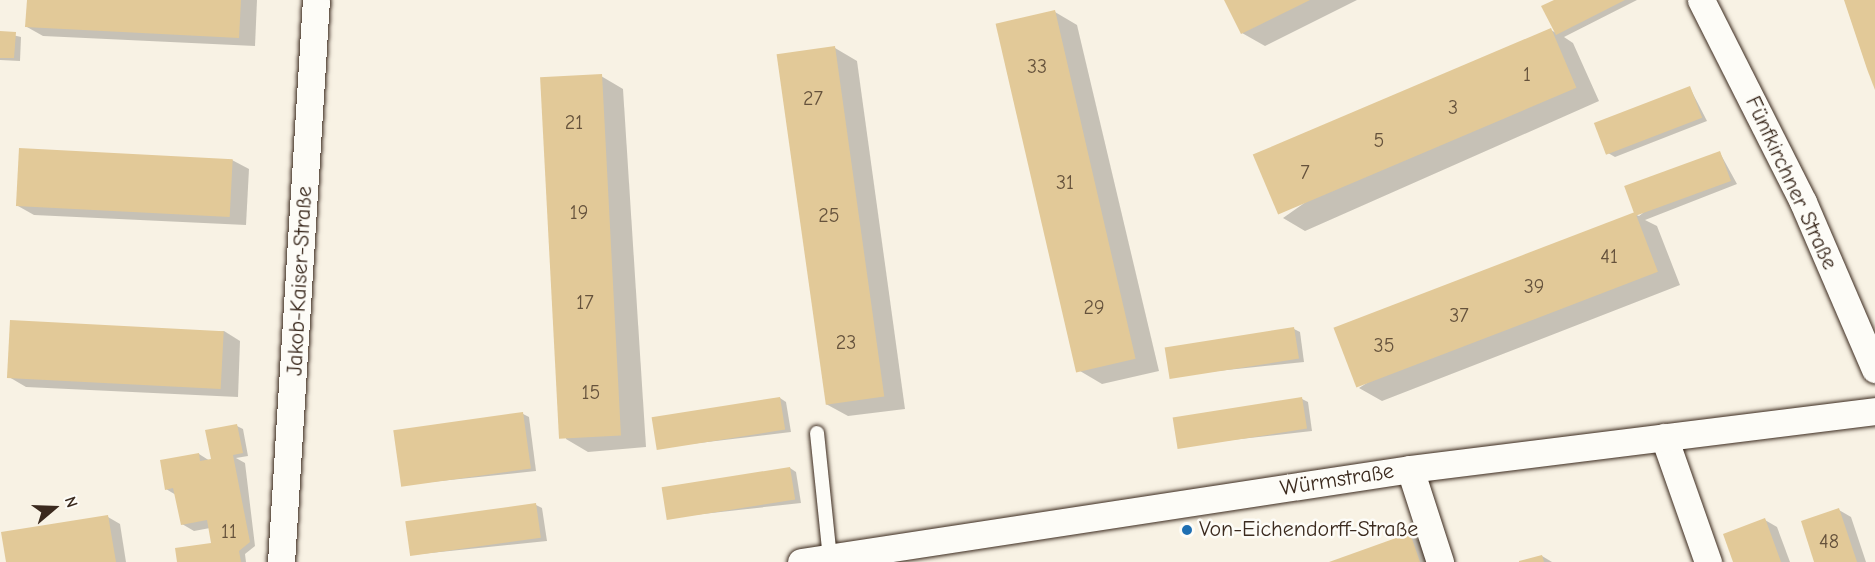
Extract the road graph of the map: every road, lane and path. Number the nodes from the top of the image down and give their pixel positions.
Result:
1 (316, 0) edge
2 (1701, 0) edge
3 (1875, 369) edge
4 (1875, 411) edge
5 (817, 433) dead end
6 (1664, 437) junction
7 (1410, 469) junction
8 (916, 553) edge
9 (830, 558) junction
10 (281, 562) edge
11 (801, 562) edge
12 (1440, 562) edge
13 (1708, 562) edge

1 - 10 street, Jakob-Kaiser-Straße
2 - 3 street, Fünfkirchner Straße
4 - 6 street, Würmstraße
5 - 9 lane
6 - 7 street, Würmstraße
6 - 13 street
7 - 8 street, Würmstraße
7 - 12 street
8 - 9 street, Würmstraße
9 - 11 street, Würmstraße

